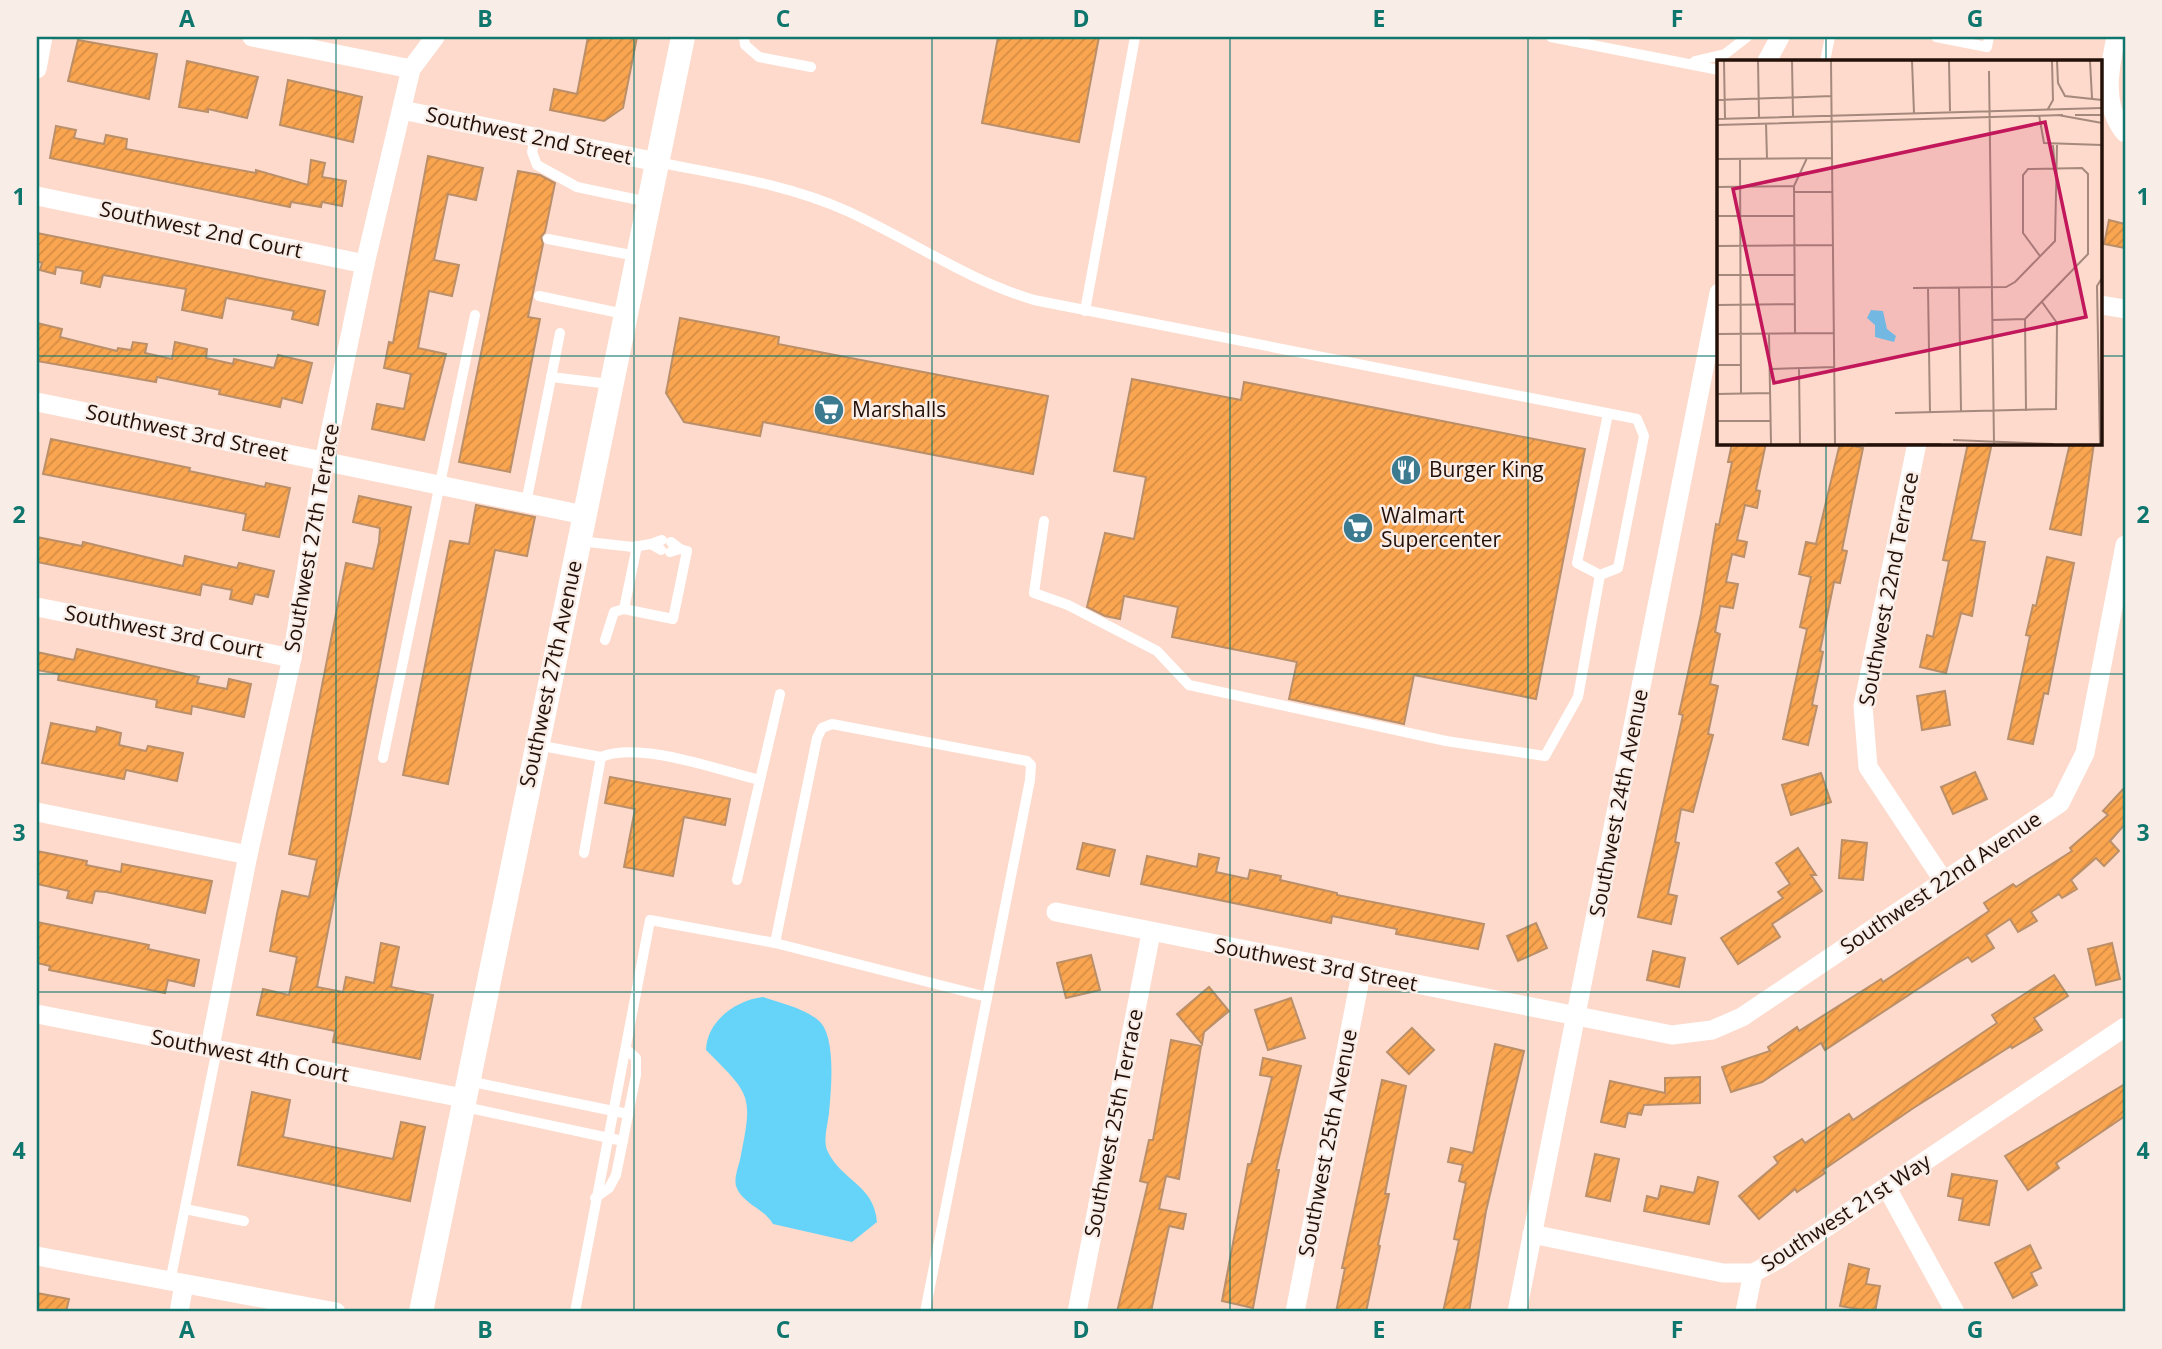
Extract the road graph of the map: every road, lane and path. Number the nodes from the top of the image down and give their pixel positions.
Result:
1 (43, 37) edge
2 (252, 37) edge
3 (435, 37) edge
4 (683, 37) edge
5 (744, 37) edge
6 (1135, 37) edge
7 (1551, 37) edge
8 (1747, 37) edge
9 (1762, 37) edge
10 (1780, 37) edge
11 (1830, 37) edge
12 (1936, 37) edge
13 (1989, 37) edge
14 (2116, 37) edge
15 (1765, 60) edge
16 (1766, 60) edge
17 (1825, 60) edge
18 (1691, 62) junction
19 (811, 67) dead end
20 (37, 69) edge
21 (411, 69) junction
22 (1717, 69) edge
23 (402, 110) junction
24 (2125, 133) edge
25 (535, 137) junction
26 (657, 162) junction
27 (37, 196) edge
28 (648, 202) junction
29 (548, 239) dead end
30 (637, 257) junction
31 (365, 264) junction
32 (539, 296) dead end
33 (1717, 303) edge
34 (2102, 304) edge
35 (2125, 309) edge
36 (1085, 311) junction
37 (625, 314) junction
38 (475, 315) dead end
39 (560, 334) dead end
40 (551, 377) junction
41 (611, 384) junction
42 (37, 402) edge
43 (1608, 414) junction
44 (1917, 444) edge
45 (324, 462) junction
46 (438, 485) junction
47 (526, 503) junction
48 (584, 515) junction
49 (1044, 522) dead end
50 (578, 540) junction
51 (2125, 545) edge
52 (637, 547) junction
53 (1600, 575) junction
54 (37, 607) edge
55 (624, 609) junction
56 (605, 640) dead end
57 (292, 658) junction
58 (780, 694) dead end
59 (536, 745) junction
60 (601, 757) junction
61 (383, 758) dead end
62 (761, 780) junction
63 (37, 812) edge
64 (584, 853) dead end
65 (248, 855) junction
66 (737, 880) dead end
67 (1943, 880) junction
68 (1056, 912) dead end
69 (1151, 933) junction
70 (775, 943) junction
71 (1361, 974) junction
72 (987, 997) junction
73 (37, 1014) edge
74 (1576, 1016) junction
75 (2125, 1027) edge
76 (214, 1048) junction
77 (625, 1049) junction
78 (464, 1095) junction
79 (613, 1112) junction
80 (628, 1114) junction
81 (608, 1138) junction
82 (623, 1141) junction
83 (1887, 1188) junction
84 (595, 1198) junction
85 (185, 1209) junction
86 (244, 1221) dead end
87 (1532, 1234) junction
88 (37, 1256) edge
89 (1753, 1273) junction
90 (177, 1283) junction
91 (179, 1312) edge
92 (336, 1312) edge
93 (421, 1312) edge
94 (575, 1312) edge
95 (925, 1312) edge
96 (1077, 1312) edge
97 (1295, 1312) edge
98 (1517, 1312) edge
99 (1745, 1312) edge
100 (1955, 1312) edge

1 - 20 street
2 - 21 street
3 - 21 street, Southwest 27th Terrace
4 - 26 street, Southwest 27th Avenue
5 - 19 lane
6 - 36 lane
7 - 18 lane
8 - 18 lane
9 - 15 street
10 - 16 street
11 - 17 lane
12 - 13 lane
14 - 24 street
18 - 22 lane
21 - 23 street, Southwest 27th Terrace
23 - 25 street, Southwest 2nd Street
23 - 31 street, Southwest 27th Terrace
25 - 26 street, Southwest 2nd Street
25 - 28 lane
26 - 28 street, Southwest 27th Avenue
26 - 36 lane
27 - 31 street, Southwest 2nd Court
28 - 30 street, Southwest 27th Avenue
29 - 30 lane
30 - 37 street, Southwest 27th Avenue
31 - 45 street, Southwest 27th Terrace
32 - 37 lane
33 - 74 street, Southwest 24th Avenue
34 - 35 street
36 - 43 lane
37 - 41 street, Southwest 27th Avenue
38 - 46 lane
39 - 40 lane
40 - 41 lane
40 - 47 lane
41 - 48 street, Southwest 27th Avenue
42 - 45 street, Southwest 3rd Street
43 - 53 lane
43 - 53 lane
44 - 67 street, Southwest 22nd Terrace
45 - 46 street, Southwest 3rd Street
45 - 57 street, Southwest 27th Terrace
46 - 47 street, Southwest 3rd Street
46 - 61 lane
47 - 48 street, Southwest 3rd Street
48 - 50 street, Southwest 27th Avenue
49 - 53 lane
50 - 52 lane
50 - 59 street, Southwest 27th Avenue
51 - 67 street, Southwest 22nd Avenue
52 - 55 lane
52 - 55 lane
54 - 57 street, Southwest 3rd Court
55 - 56 lane
57 - 65 street, Southwest 27th Terrace
58 - 62 lane
59 - 60 lane
59 - 78 street, Southwest 27th Avenue
60 - 62 lane
60 - 64 lane
62 - 66 lane
63 - 65 street
65 - 76 street, Southwest 27th Terrace
67 - 74 street, Southwest 22nd Avenue
68 - 69 street, Southwest 3rd Street
69 - 71 street, Southwest 3rd Street
69 - 96 street, Southwest 25th Terrace
70 - 72 lane
70 - 72 lane
70 - 77 lane
71 - 74 street, Southwest 3rd Street
71 - 97 street, Southwest 25th Avenue
72 - 95 lane
73 - 76 street, Southwest 4th Court
74 - 87 street, Southwest 24th Avenue
75 - 83 street, Southwest 21st Way
76 - 78 street, Southwest 4th Court
76 - 85 lane
77 - 79 lane
77 - 80 lane
78 - 79 lane
78 - 81 lane
78 - 93 street, Southwest 27th Avenue
79 - 80 lane
79 - 81 lane
80 - 82 lane
81 - 82 lane
81 - 84 lane
82 - 84 lane
83 - 89 street, Southwest 21st Way
83 - 100 street
84 - 94 lane
85 - 86 lane
85 - 90 lane
87 - 89 street, Southwest 21st Way
87 - 98 street, Southwest 24th Avenue
88 - 90 street
89 - 99 street
90 - 91 street
90 - 92 street

